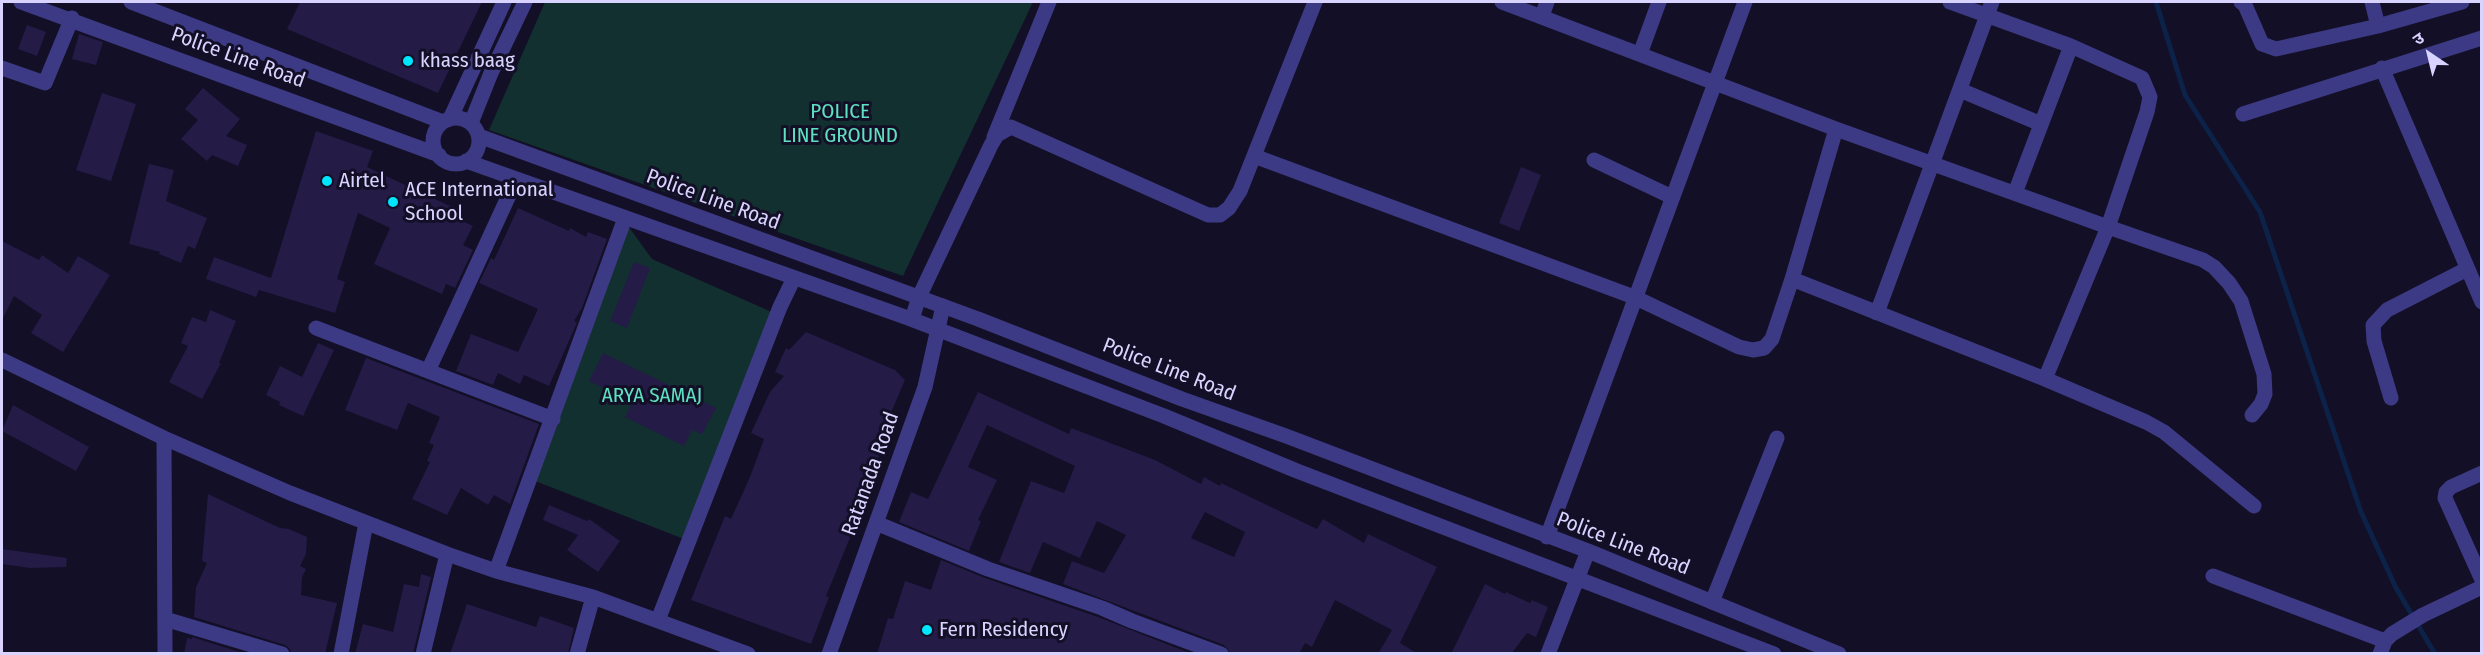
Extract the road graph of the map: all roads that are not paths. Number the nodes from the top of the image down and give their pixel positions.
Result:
1 (21, 2) edge
2 (131, 2) edge
3 (504, 2) edge
4 (525, 2) edge
5 (1049, 2) edge
6 (1315, 2) edge
7 (1502, 2) edge
8 (1547, 2) edge
9 (1659, 2) edge
10 (1745, 2) edge
11 (1950, 2) edge
12 (2241, 2) edge
13 (2372, 2) edge
14 (2462, 2) edge
15 (1990, 8) edge
16 (1542, 16) junction
17 (72, 18) junction
18 (2378, 26) junction
19 (2481, 38) edge
20 (2071, 46) junction
21 (1640, 54) junction
22 (2, 68) edge
23 (2382, 68) junction
24 (1715, 82) junction
25 (1960, 90) junction
26 (2243, 114) dead end
27 (447, 120) junction
28 (2041, 124) junction
29 (1836, 129) junction
30 (475, 130) junction
31 (991, 145) junction
32 (439, 155) junction
33 (1254, 156) junction
34 (1594, 160) dead end
35 (466, 161) junction
36 (1933, 164) junction
37 (516, 180) junction
38 (2015, 193) junction
39 (1672, 197) junction
40 (625, 218) junction
41 (2108, 227) junction
42 (2467, 269) junction
43 (794, 278) junction
44 (1792, 279) junction
45 (919, 297) junction
46 (1634, 297) junction
47 (2481, 302) edge
48 (943, 306) junction
49 (1877, 313) junction
50 (912, 319) junction
51 (316, 328) dead end
52 (937, 329) junction
53 (2, 360) edge
54 (428, 371) junction
55 (2045, 379) junction
56 (2391, 398) dead end
57 (2252, 415) dead end
58 (552, 419) junction
59 (164, 438) junction
60 (1777, 438) dead end
61 (2481, 473) edge
62 (2254, 506) dead end
63 (366, 523) junction
64 (876, 524) junction
65 (1547, 537) junction
66 (1588, 550) junction
67 (447, 554) junction
68 (496, 571) junction
69 (2213, 576) dead end
70 (1576, 578) junction
71 (2481, 580) edge
72 (2481, 587) edge
73 (593, 597) junction
74 (1712, 602) junction
75 (165, 619) junction
76 (658, 620) junction
77 (2386, 643) edge
78 (165, 654) edge
79 (282, 654) edge
80 (341, 654) edge
81 (423, 654) edge
82 (577, 654) edge
83 (748, 654) edge
84 (829, 654) edge
85 (1221, 654) edge
86 (1548, 654) edge
87 (1774, 654) edge
88 (1839, 654) edge

1 - 17 street, Police Line Road
2 - 27 street, Police Line Road
3 - 27 street
4 - 30 street
5 - 31 street
6 - 33 street
7 - 16 street
8 - 16 street
9 - 21 street
10 - 24 street
11 - 15 street
12 - 18 street
13 - 18 street
14 - 18 street
15 - 20 street
15 - 25 street
16 - 21 street
17 - 22 street
17 - 32 street, Police Line Road
19 - 23 street
20 - 28 street
20 - 41 street
21 - 24 street
23 - 26 street
23 - 42 street
24 - 29 street
24 - 39 street
25 - 28 street
25 - 36 street
27 - 30 street
27 - 32 street
28 - 38 street
29 - 36 street
29 - 44 street
30 - 35 street
30 - 45 street, Police Line Road
31 - 33 street
31 - 45 street
32 - 35 street
33 - 46 street
34 - 39 street
35 - 37 street
36 - 38 street
36 - 49 street
37 - 40 street
37 - 54 street
38 - 41 street
39 - 46 street
40 - 43 street
40 - 58 street
41 - 55 street
41 - 57 street
42 - 47 street
42 - 56 street
43 - 50 street
43 - 76 street
44 - 46 street
44 - 49 street
45 - 48 street, Police Line Road
45 - 50 street
46 - 65 street
48 - 52 street, Ratanada Road
48 - 65 street, Police Line Road
49 - 55 street
50 - 52 street
51 - 54 street
52 - 64 street, Ratanada Road
52 - 70 street
53 - 59 street
54 - 58 street
55 - 62 street
58 - 68 street
59 - 63 street
59 - 75 street
60 - 74 street
61 - 71 street
63 - 67 street
63 - 80 street
64 - 84 street, Ratanada Road
64 - 85 street
65 - 66 street, Police Line Road
66 - 70 street
66 - 74 street, Police Line Road
67 - 68 street
67 - 81 street
68 - 73 street
69 - 77 street
70 - 86 street
70 - 87 street
72 - 77 street
73 - 76 street
73 - 82 street
74 - 88 street, Police Line Road
75 - 78 street
75 - 79 street
76 - 83 street

